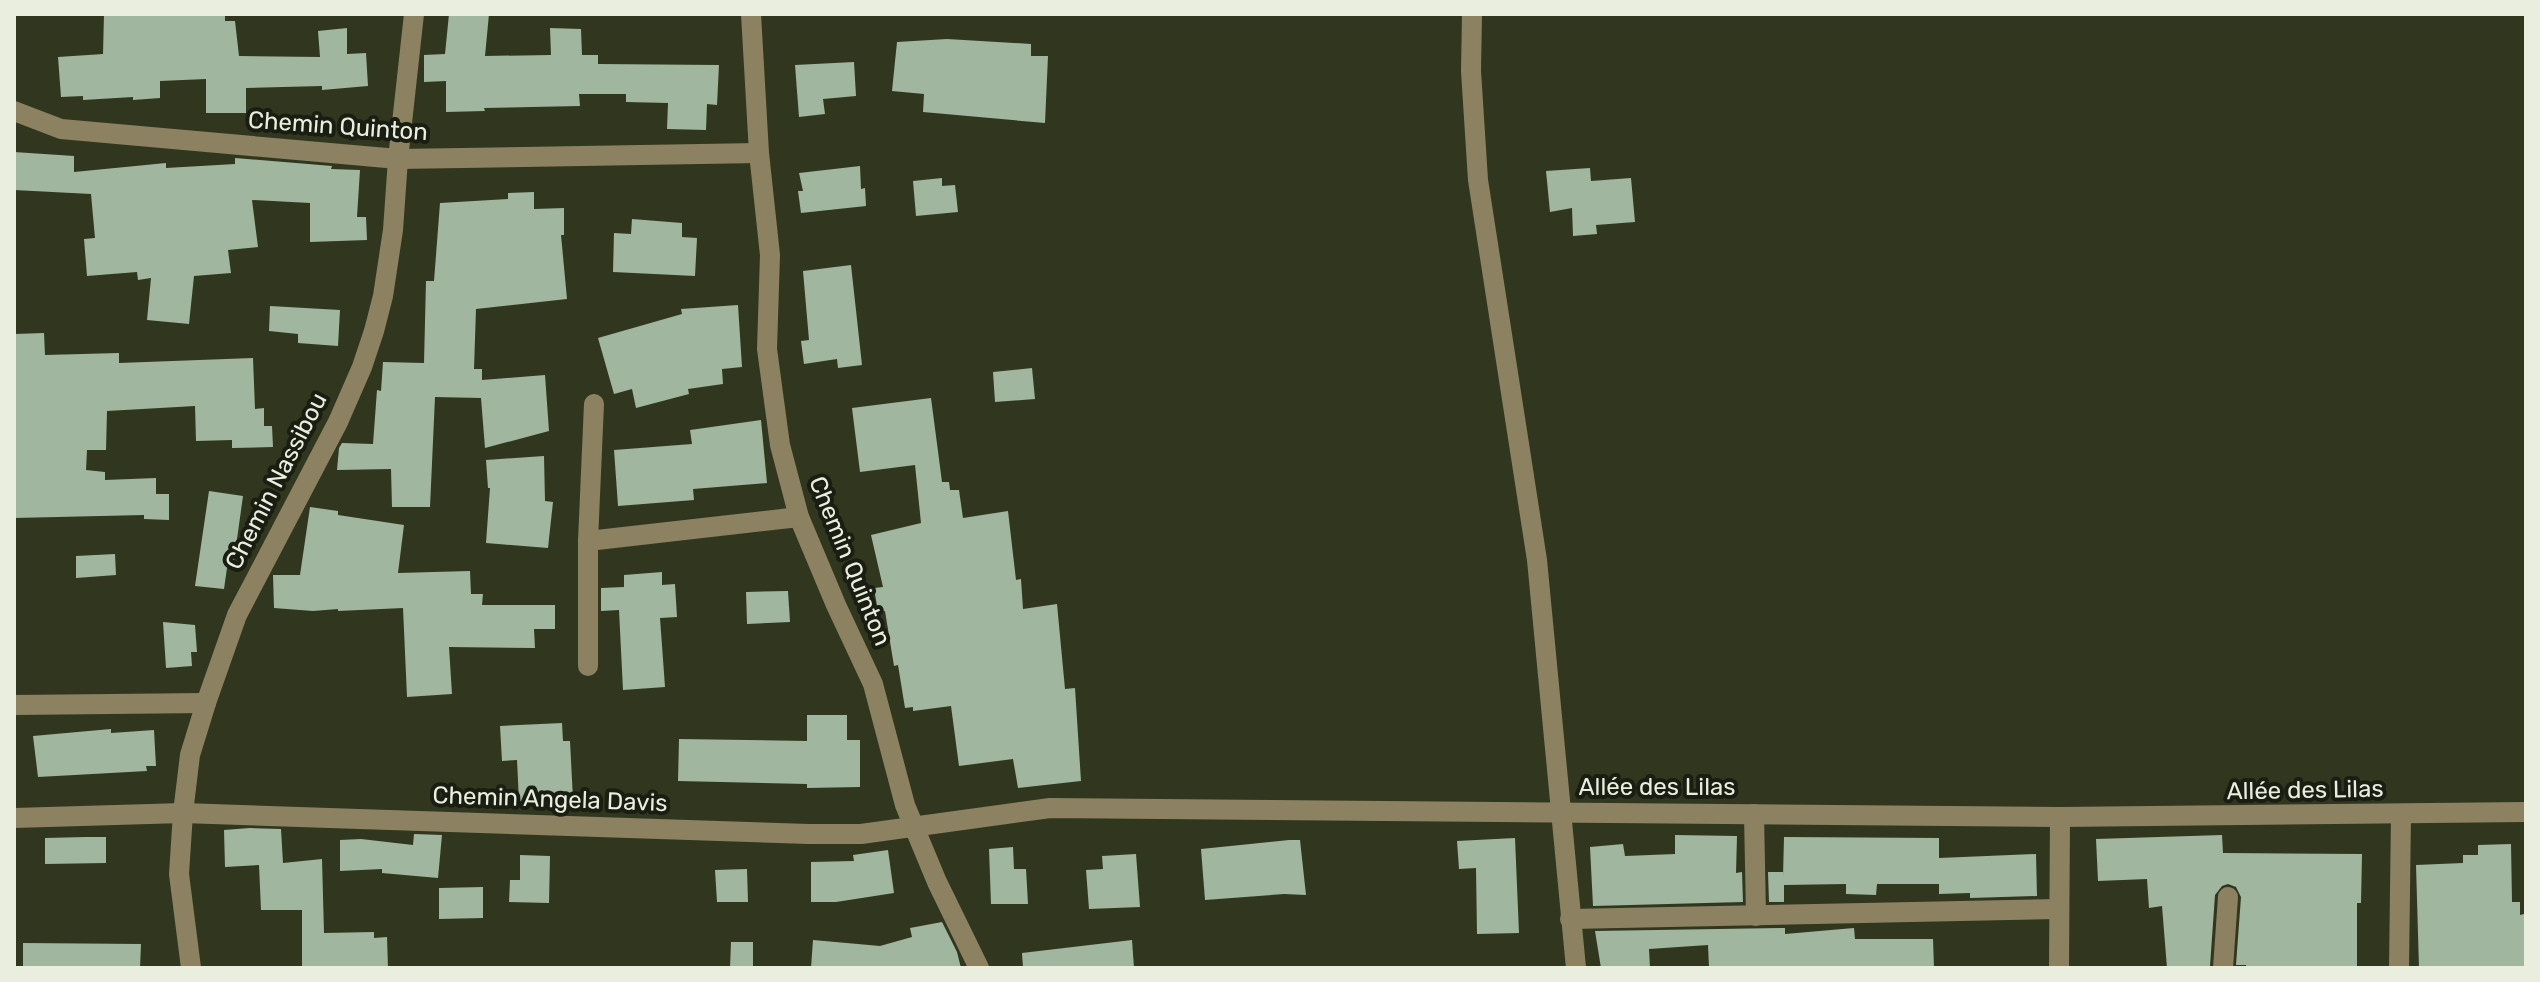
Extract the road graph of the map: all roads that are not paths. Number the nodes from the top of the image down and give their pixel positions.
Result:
1 (414, 14) edge
2 (751, 14) edge
3 (1472, 14) edge
4 (14, 111) edge
5 (759, 153) junction
6 (398, 159) junction
7 (594, 404) dead end
8 (799, 517) junction
9 (588, 541) junction
10 (588, 666) dead end
11 (206, 703) junction
12 (14, 705) edge
13 (2526, 812) edge
14 (183, 813) junction
15 (1560, 813) junction
16 (1754, 814) junction
17 (2401, 814) junction
18 (2060, 817) junction
19 (14, 818) edge
20 (914, 827) junction
21 (2228, 897) dead end
22 (2058, 909) junction
23 (1756, 916) junction
24 (1570, 919) junction
25 (191, 968) edge
26 (979, 968) edge
27 (1576, 968) edge
28 (2059, 968) edge
29 (2223, 968) edge
30 (2399, 968) edge

1 - 6 street, Chemin Nassibou
2 - 5 street, Chemin Quinton
3 - 15 street
4 - 6 street, Chemin Quinton
5 - 6 street, Chemin Quinton
5 - 8 street, Chemin Quinton
6 - 11 street, Chemin Nassibou
7 - 9 street
8 - 9 street
8 - 20 street, Chemin Quinton
9 - 10 street
11 - 12 street
11 - 14 street, Chemin Nassibou
13 - 17 street, Allée des Lilas
14 - 19 street, Chemin Angela Davis
14 - 20 street, Chemin Angela Davis
14 - 25 street, Chemin Nassibou
15 - 16 street, Allée des Lilas
15 - 20 street, Allée des Lilas
15 - 24 street
16 - 18 street, Allée des Lilas
16 - 23 street
17 - 18 street, Allée des Lilas
17 - 30 street, Allée des Lilas
18 - 22 street
20 - 26 street, Chemin Quinton
21 - 29 street
22 - 23 street
22 - 28 street
23 - 24 street
24 - 27 street

